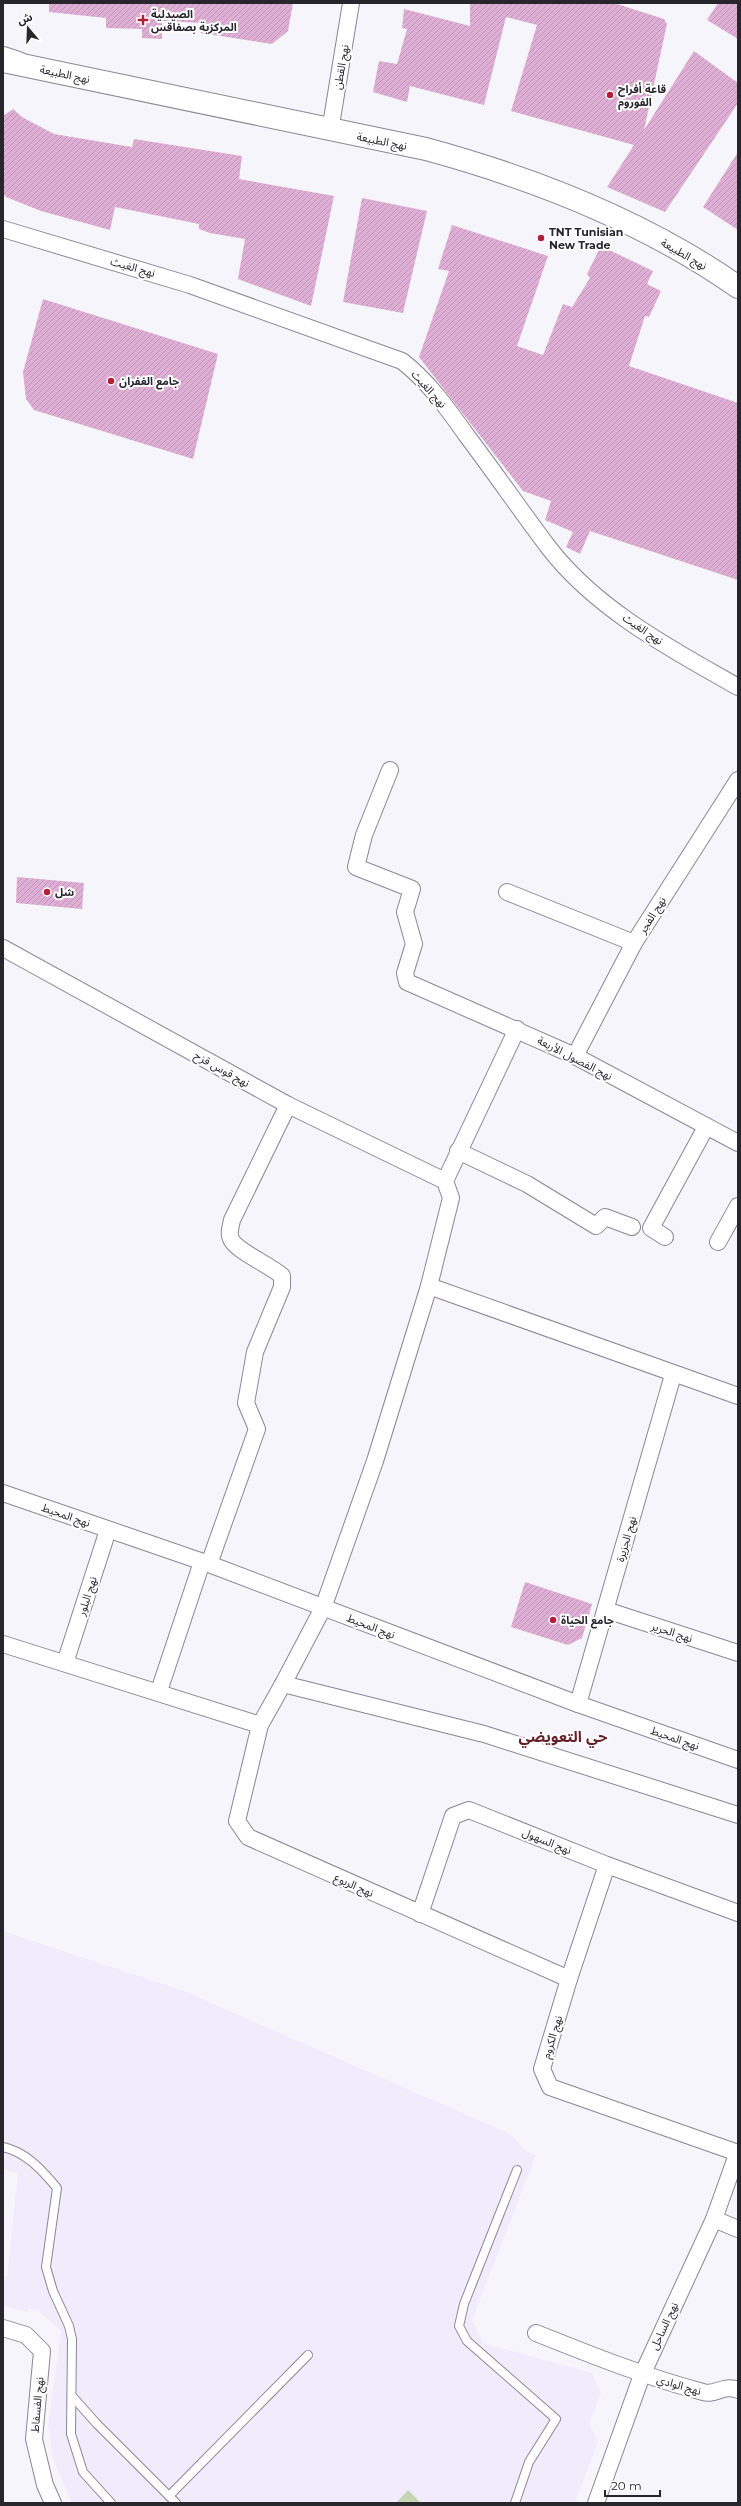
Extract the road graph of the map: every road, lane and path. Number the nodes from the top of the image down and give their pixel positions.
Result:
1 (352, 3) edge
2 (7, 64) edge
3 (330, 131) junction
4 (3, 229) edge
5 (738, 287) edge
6 (738, 687) edge
7 (390, 770) dead end
8 (738, 780) edge
9 (507, 892) dead end
10 (634, 943) junction
11 (3, 948) edge
12 (517, 1029) junction
13 (575, 1056) junction
14 (288, 1105) junction
15 (706, 1127) junction
16 (738, 1143) edge
17 (458, 1151) junction
18 (445, 1181) junction
19 (738, 1206) edge
20 (632, 1227) dead end
21 (665, 1237) dead end
22 (718, 1242) dead end
23 (428, 1286) junction
24 (673, 1375) junction
25 (738, 1396) edge
26 (3, 1493) edge
27 (108, 1530) junction
28 (206, 1563) junction
29 (323, 1608) junction
30 (606, 1610) junction
31 (3, 1644) edge
32 (738, 1653) edge
33 (65, 1663) junction
34 (284, 1684) junction
35 (159, 1691) junction
36 (578, 1704) junction
37 (260, 1725) junction
38 (738, 1760) edge
39 (738, 1815) edge
40 (607, 1865) junction
41 (738, 1913) edge
42 (420, 1914) junction
43 (569, 1979) junction
44 (3, 2147) edge
45 (738, 2153) edge
46 (517, 2170) dead end
47 (714, 2219) junction
48 (738, 2229) edge
49 (3, 2328) edge
50 (536, 2333) dead end
51 (308, 2355) dead end
52 (642, 2375) junction
53 (738, 2390) edge
54 (72, 2396) junction
55 (170, 2496) junction
56 (54, 2503) edge
57 (111, 2503) edge
58 (176, 2503) edge
59 (516, 2503) edge
60 (596, 2503) edge

1 - 3 street, نهج القطن
2 - 3 street, نهج الطبيعة
3 - 5 street, نهج الطبيعة
4 - 6 street, نهج الغيث
7 - 12 street, نهج الفصول الأربعة
8 - 10 street, نهج الفجر
9 - 10 street
10 - 13 street, نهج الفجر
11 - 14 street, نهج قوس قزح
12 - 13 street, نهج الفصول الأربعة
12 - 17 street
13 - 15 street, نهج الفصول الأربعة
14 - 18 street, نهج قوس قزح
14 - 28 street
15 - 16 street, نهج الفصول الأربعة
15 - 21 street
17 - 18 street
17 - 20 street
18 - 23 street, نهج الربوع
19 - 22 street
23 - 24 street
23 - 29 street, نهج الربوع
24 - 25 street
24 - 30 street, نهج الجزيرة
26 - 27 street, نهج المحيط
27 - 28 street, نهج المحيط
27 - 33 street, نهج البلور
28 - 29 street, نهج المحيط
28 - 35 street
29 - 34 street, نهج الربوع
29 - 36 street, نهج المحيط
30 - 32 street, نهج الحرير
30 - 36 street, نهج الجزيرة
31 - 33 street
33 - 35 street
34 - 37 street, نهج الربوع
34 - 39 street
35 - 37 street
36 - 38 street, نهج المحيط
37 - 42 street, نهج الربوع
40 - 41 street, نهج السهول
40 - 42 street, نهج السهول
40 - 43 street, نهج الكروم
42 - 43 street, نهج الربوع
43 - 45 street, نهج الكروم
44 - 54 lane
45 - 47 street, نهج الساحل
46 - 59 lane
47 - 48 street
47 - 52 street, نهج الساحل
49 - 56 street, نهج الفسفاط
50 - 52 street, نهج الوادي
51 - 55 lane
52 - 53 street, نهج الوادي
52 - 60 street, نهج الساحل
54 - 55 lane
54 - 57 lane
55 - 58 lane

